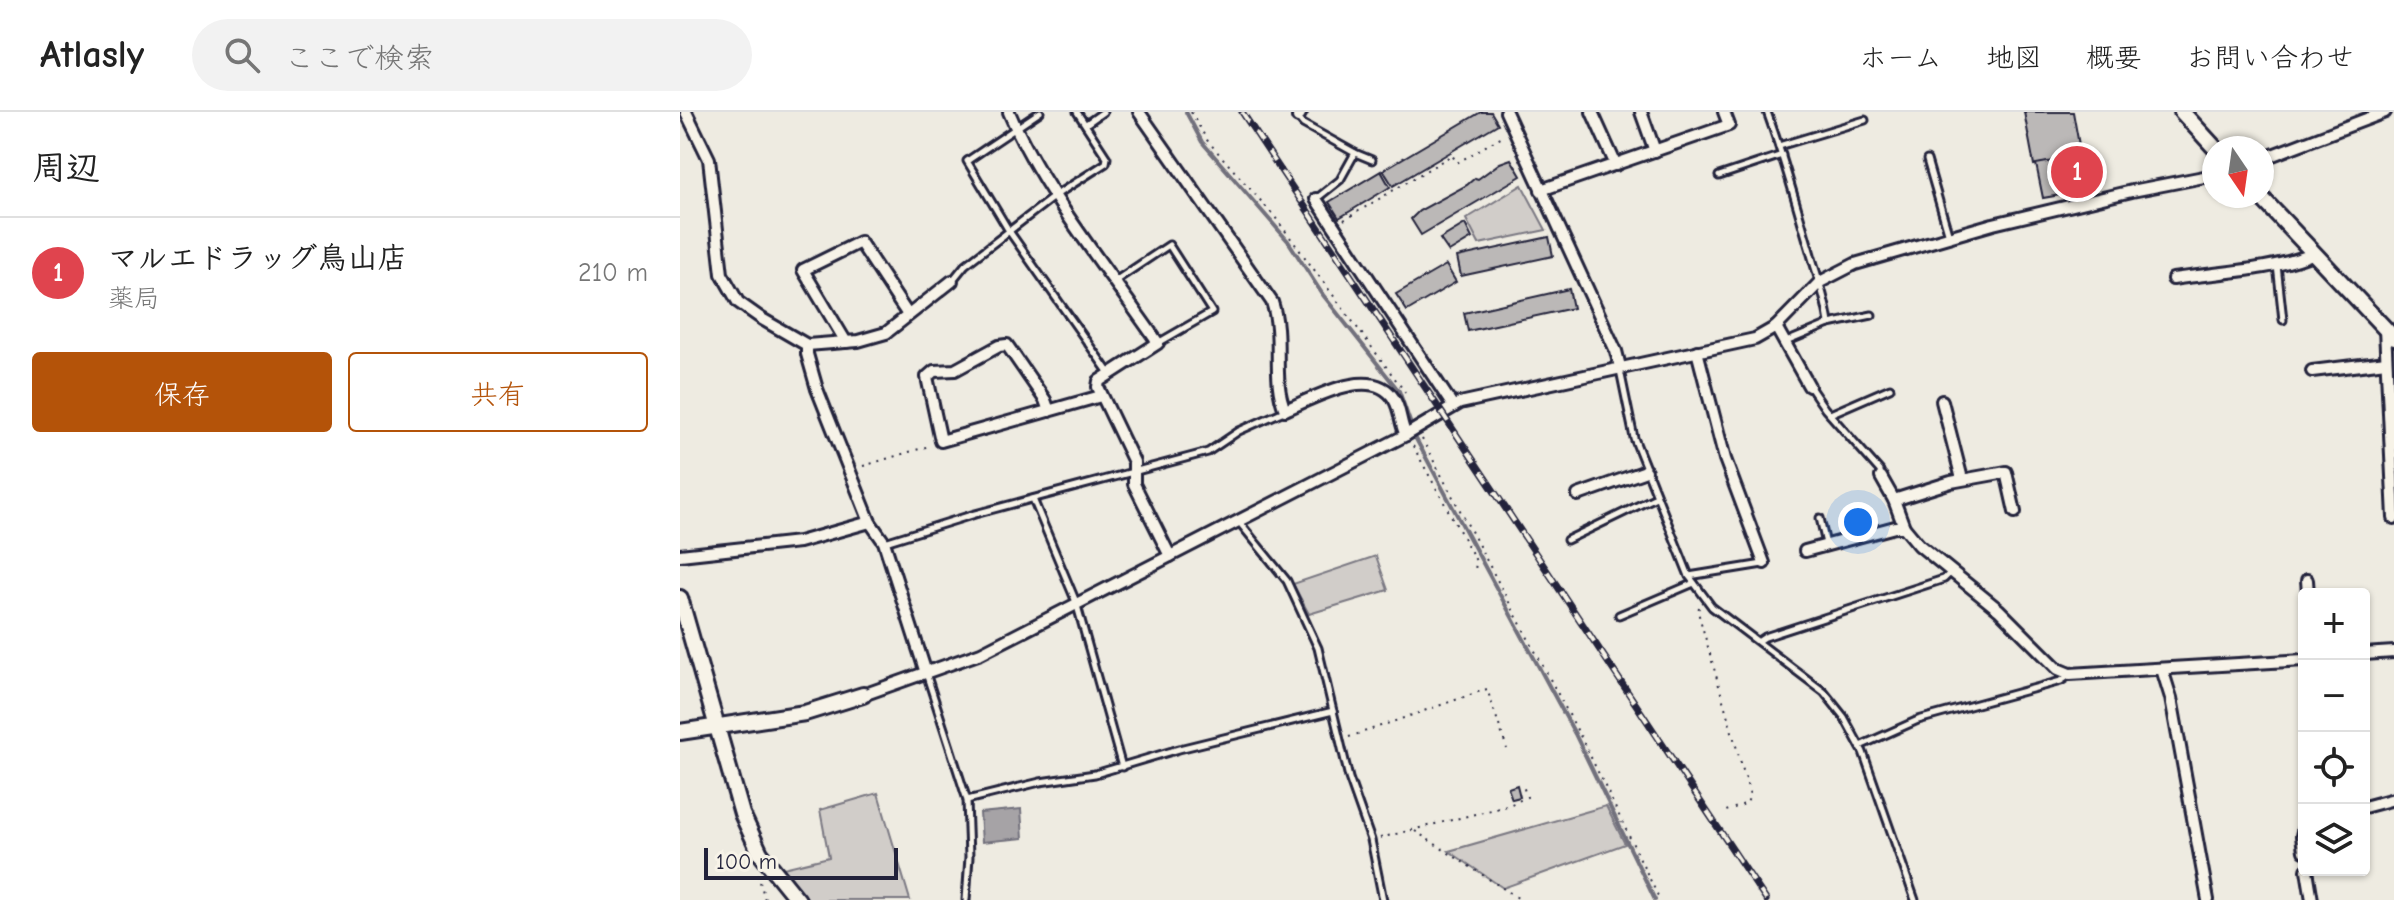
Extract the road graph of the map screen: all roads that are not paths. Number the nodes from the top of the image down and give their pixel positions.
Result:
1 (686, 112) edge
2 (1009, 112) edge
3 (1040, 112) edge
4 (1077, 112) edge
5 (1103, 112) edge
6 (1139, 112) edge
7 (1506, 112) edge
8 (1592, 112) edge
9 (1641, 112) edge
10 (1724, 112) edge
11 (1767, 112) edge
12 (2182, 112) edge
13 (2385, 112) edge
14 (1300, 114) edge
15 (1865, 120) dead end
16 (1086, 124) junction
17 (1016, 128) junction
18 (2204, 136) edge
19 (1779, 146) junction
20 (1655, 151) junction
21 (1355, 153) junction
22 (2274, 154) edge
23 (1782, 155) junction
24 (1372, 160) dead end
25 (1927, 160) dead end
26 (1616, 165) junction
27 (1719, 176) dead end
28 (2202, 177) edge
29 (1541, 190) junction
30 (1056, 195) junction
31 (1316, 199) joint
32 (2271, 208) edge
33 (1009, 231) junction
34 (1950, 237) junction
35 (2314, 253) junction
36 (2276, 264) junction
37 (2173, 279) dead end
38 (952, 281) joint
39 (1115, 281) junction
40 (1820, 282) junction
41 (908, 315) junction
42 (1872, 315) dead end
43 (2283, 320) dead end
44 (1829, 324) junction
45 (1776, 327) junction
46 (2389, 334) edge
47 (846, 342) junction
48 (1158, 343) junction
49 (1785, 343) junction
50 (807, 345) junction
51 (1697, 351) junction
52 (2386, 362) junction
53 (1620, 367) junction
54 (2312, 371) dead end
55 (1109, 374) junction
56 (1809, 386) joint
57 (1890, 388) dead end
58 (1101, 396) junction
59 (1942, 401) dead end
60 (1453, 406) junction
61 (1285, 410) junction
62 (1049, 411) junction
63 (1830, 414) junction
64 (1406, 435) junction
65 (1133, 471) junction
66 (1646, 471) junction
67 (1881, 477) joint
68 (1962, 479) junction
69 (1578, 495) dead end
70 (1656, 497) junction
71 (1033, 499) junction
72 (1894, 500) junction
73 (2015, 512) dead end
74 (1820, 518) dead end
75 (2394, 518) edge
76 (870, 522) junction
77 (1238, 522) junction
78 (1904, 527) junction
79 (1567, 540) dead end
80 (884, 542) junction
81 (1826, 545) junction
82 (1805, 551) dead end
83 (680, 555) edge
84 (1170, 556) junction
85 (1764, 563) joint
86 (1950, 573) junction
87 (1689, 576) junction
88 (2307, 580) dead end
89 (1694, 583) junction
90 (2308, 588) edge
91 (680, 598) edge
92 (1076, 602) junction
93 (1619, 615) dead end
94 (1759, 641) junction
95 (2394, 652) edge
96 (2370, 654) edge
97 (2298, 660) edge
98 (2162, 669) junction
99 (926, 673) junction
100 (2070, 674) junction
101 (863, 695) joint
102 (1333, 711) junction
103 (717, 727) junction
104 (680, 732) edge
105 (1860, 746) junction
106 (1122, 767) junction
107 (2394, 799) edge
108 (967, 800) junction
109 (2370, 805) edge
110 (2308, 876) edge
111 (798, 900) edge
112 (966, 900) edge
113 (1383, 900) edge
114 (1915, 900) edge
115 (2208, 900) edge
116 (2312, 900) edge

1 - 50 street
2 - 17 street
3 - 17 lane
4 - 16 lane
5 - 16 lane
6 - 61 street
7 - 29 street
8 - 26 street
9 - 20 street
10 - 20 street
11 - 19 lane
12 - 18 street
13 - 22 street
14 - 21 lane
15 - 19 lane
16 - 30 lane
17 - 30 street
17 - 33 lane
19 - 23 lane
20 - 26 street
21 - 24 lane
21 - 31 lane
23 - 27 lane
23 - 40 lane
25 - 34 lane
26 - 29 street
28 - 34 street
29 - 53 street
30 - 33 lane
30 - 39 street
31 - 60 street
32 - 35 street
33 - 38 lane
33 - 55 lane
34 - 40 street
35 - 36 street
35 - 46 street
36 - 37 street
36 - 43 lane
38 - 41 street
39 - 48 street
39 - 48 lane
40 - 44 lane
40 - 45 street
41 - 47 street
41 - 47 street
42 - 44 lane
44 - 49 lane
45 - 49 street
45 - 51 street
46 - 52 street
47 - 50 street
48 - 55 street
49 - 56 street
50 - 76 street
51 - 53 street
51 - 85 street
52 - 54 street
52 - 75 street
53 - 60 street
53 - 66 lane
55 - 58 street
56 - 63 lane
57 - 63 lane
58 - 62 street
58 - 65 street
59 - 68 street
60 - 64 street
61 - 64 street
61 - 65 lane
62 - 62 street
63 - 67 lane
64 - 77 street
65 - 71 lane
65 - 84 street
66 - 69 street
66 - 70 lane
67 - 72 street
68 - 72 street
68 - 73 street
70 - 79 lane
70 - 87 lane
71 - 80 lane
71 - 92 lane
72 - 78 street
74 - 81 lane
76 - 80 street
76 - 83 street
77 - 84 street
77 - 102 lane
78 - 81 street
78 - 86 street
80 - 99 street
81 - 82 street
84 - 92 street
85 - 87 lane
86 - 94 lane
86 - 100 street
87 - 89 lane
88 - 90 street
89 - 93 lane
89 - 94 lane
91 - 103 street
92 - 99 street
92 - 106 lane
94 - 105 lane
95 - 96 street
97 - 98 street
98 - 100 street
98 - 115 street
99 - 101 street
99 - 108 lane
100 - 105 lane
101 - 103 street
102 - 106 lane
102 - 113 lane
103 - 104 street
103 - 111 street
105 - 114 lane
106 - 108 lane
107 - 109 street
108 - 112 lane
110 - 116 street

